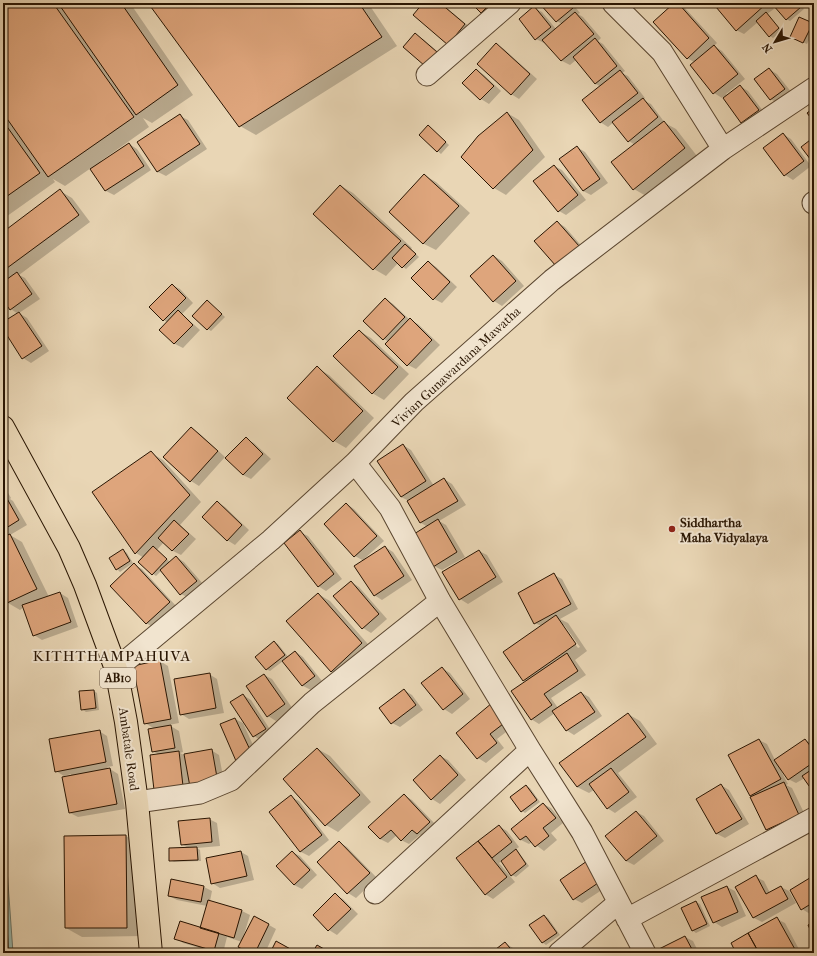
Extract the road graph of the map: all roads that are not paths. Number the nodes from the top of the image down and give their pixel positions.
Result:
1 (510, 3) edge
2 (613, 3) edge
3 (427, 75) dead end
4 (814, 88) edge
5 (723, 149) junction
6 (3, 427) edge
7 (355, 464) junction
8 (440, 601) junction
9 (116, 669) junction
10 (530, 750) junction
11 (137, 802) junction
12 (814, 818) edge
13 (375, 893) dead end
14 (623, 911) junction
15 (152, 952) edge
16 (559, 953) edge
17 (645, 953) edge

1 - 3 street
2 - 5 street
4 - 5 street, Vivian Gunawardana Mawatha
5 - 7 street, Vivian Gunawardana Mawatha
6 - 9 main road, Ambatale Road / AB10
7 - 8 street
7 - 9 street, Vivian Gunawardana Mawatha
8 - 10 street
8 - 11 street
9 - 11 main road, Ambatale Road / AB10
10 - 13 street
10 - 14 street
11 - 15 main road, Ambatale Road / AB10
12 - 14 street
14 - 16 street
14 - 17 street

